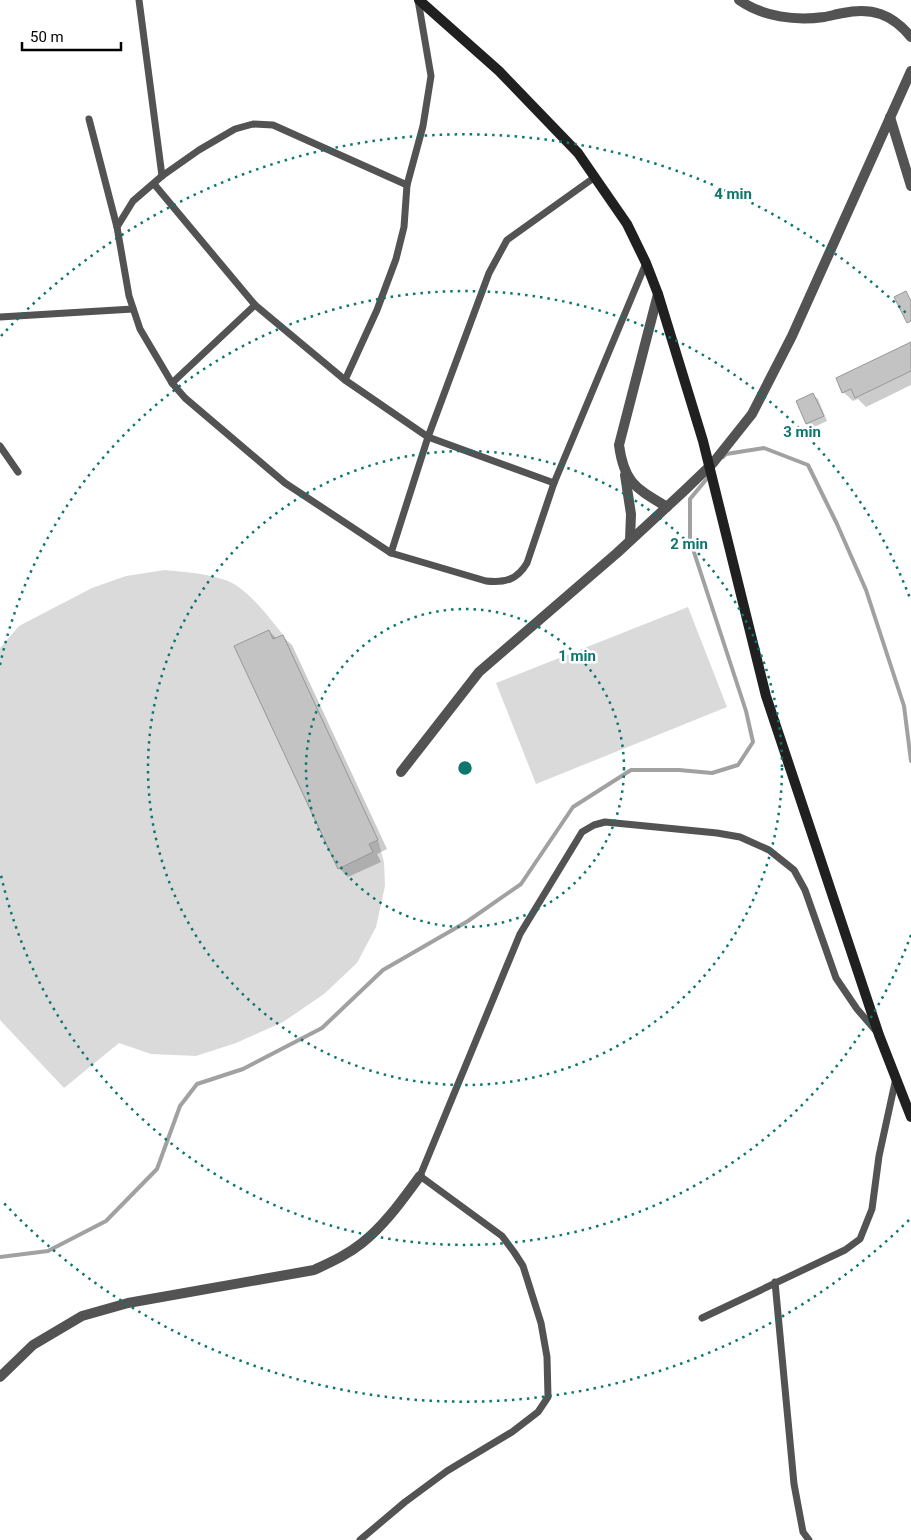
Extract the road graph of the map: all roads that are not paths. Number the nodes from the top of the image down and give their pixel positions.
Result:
1 (139, 0) edge
2 (418, 0) edge
3 (739, 0) edge
4 (911, 37) edge
5 (911, 71) edge
6 (890, 117) junction
7 (89, 119) dead end
8 (162, 176) junction
9 (595, 177) junction
10 (154, 184) junction
11 (408, 185) junction
12 (911, 186) edge
13 (117, 227) junction
14 (646, 263) junction
15 (658, 294) junction
16 (254, 305) junction
17 (133, 309) junction
18 (0, 317) edge
19 (345, 380) junction
20 (172, 383) junction
21 (428, 437) junction
22 (0, 446) edge
23 (18, 472) dead end
24 (625, 474) junction
25 (554, 483) junction
26 (667, 507) junction
27 (630, 540) junction
28 (392, 553) junction
29 (401, 772) dead end
30 (879, 1035) junction
31 (896, 1078) junction
32 (911, 1117) edge
33 (420, 1176) junction
34 (775, 1282) junction
35 (702, 1318) dead end
36 (0, 1377) edge
37 (360, 1540) edge
38 (809, 1540) edge

1 - 8 lane
2 - 9 street
2 - 11 lane
3 - 4 street
5 - 6 street
6 - 12 street
6 - 26 street
7 - 13 lane
8 - 10 lane
8 - 11 lane
9 - 14 street
9 - 21 lane
10 - 13 lane
10 - 16 lane
11 - 19 lane
13 - 17 lane
14 - 15 street
14 - 25 lane
15 - 24 street
15 - 30 street
16 - 19 lane
16 - 20 lane
17 - 18 lane
17 - 20 lane
19 - 21 lane
20 - 28 lane
21 - 25 lane
21 - 28 lane
22 - 23 lane
24 - 26 street
24 - 27 street
25 - 28 lane
26 - 27 street
27 - 29 street
30 - 31 street
30 - 33 lane
31 - 32 street
31 - 34 lane
33 - 36 street
33 - 37 lane
34 - 35 lane
34 - 38 lane

